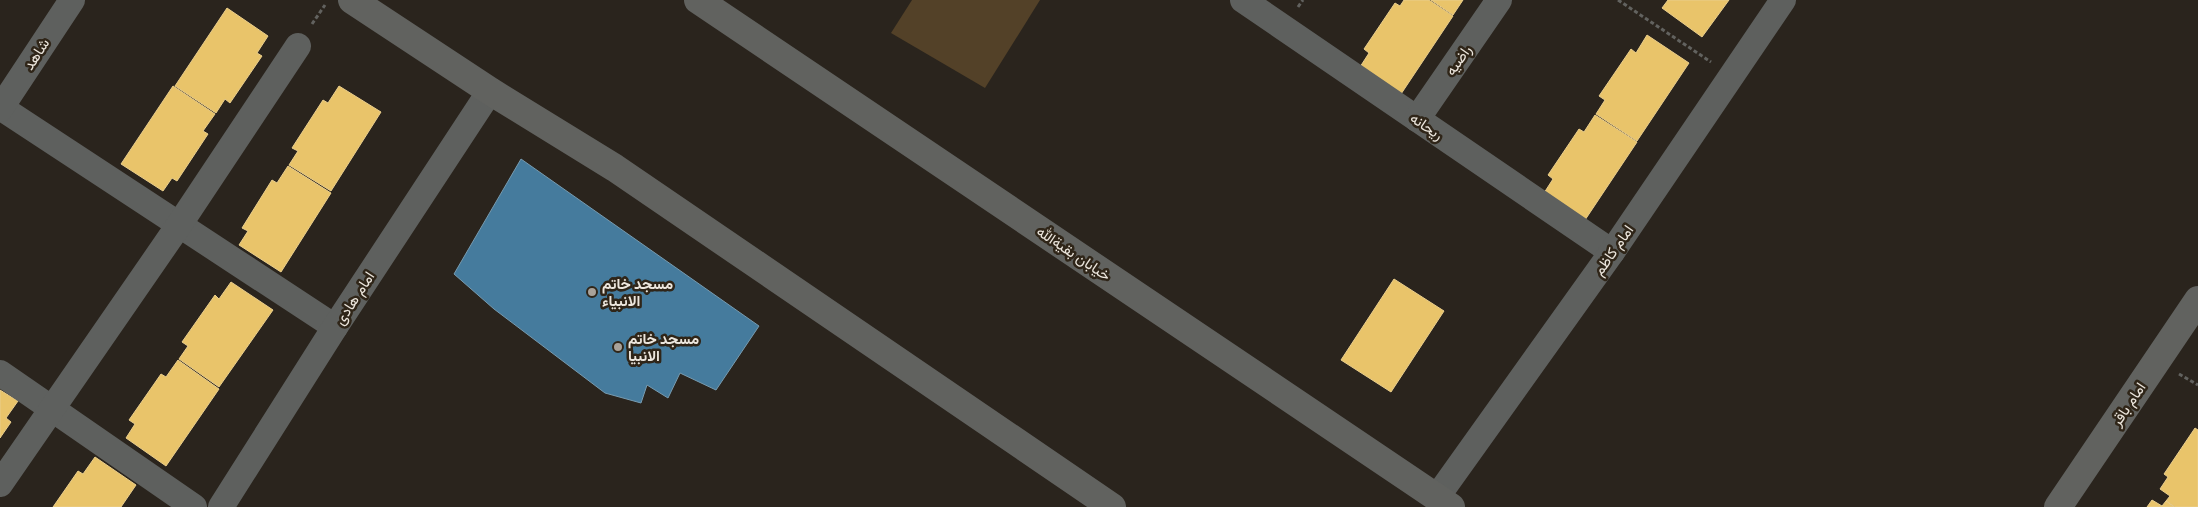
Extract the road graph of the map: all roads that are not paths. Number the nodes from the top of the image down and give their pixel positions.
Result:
1 (72, 0) edge
2 (352, 0) edge
3 (698, 0) edge
4 (1243, 0) edge
5 (1499, 0) edge
6 (1783, 0) edge
7 (383, 8) edge
8 (298, 46) dead end
9 (490, 91) junction
10 (0, 108) edge
11 (1417, 119) junction
12 (178, 225) junction
13 (1612, 252) junction
14 (2198, 300) edge
15 (335, 328) junction
16 (0, 373) edge
17 (52, 408) junction
18 (0, 484) edge
19 (1444, 502) edge
20 (194, 507) edge
21 (221, 507) edge
22 (1112, 507) edge
23 (2058, 507) edge

1 - 10 street, شاهد
2 - 7 street
3 - 19 street, خیابان بقیةالله
4 - 11 street, ریحانه
5 - 11 street, راضیه
6 - 13 street, امام کاظم
7 - 9 street
8 - 12 street
9 - 15 street, امام هادی
9 - 22 street
10 - 12 street
11 - 13 street, ریحانه
12 - 15 street
12 - 17 street
13 - 19 street, امام کاظم
14 - 23 street, امام باقر
15 - 21 street, امام هادی
16 - 17 street
17 - 18 street
17 - 20 street

